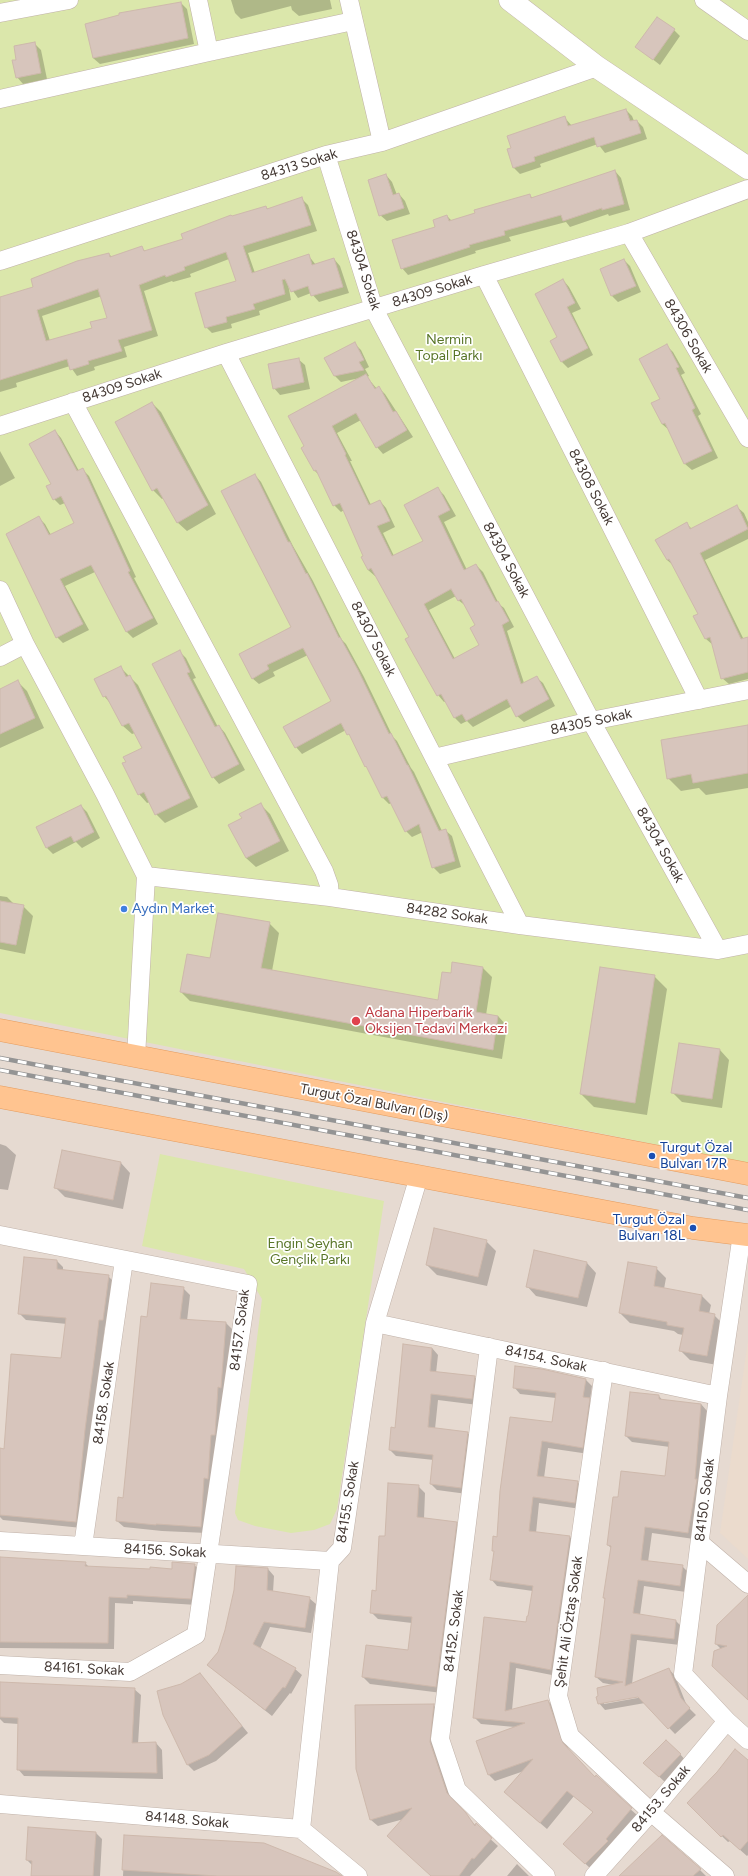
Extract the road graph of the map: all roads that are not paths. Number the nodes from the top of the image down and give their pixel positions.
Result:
1 (69, 0) edge
2 (198, 0) edge
3 (348, 0) edge
4 (510, 0) edge
5 (704, 0) edge
6 (0, 13) edge
7 (353, 21) junction
8 (748, 31) edge
9 (209, 52) junction
10 (597, 67) junction
11 (0, 99) edge
12 (382, 142) junction
13 (326, 155) junction
14 (748, 168) edge
15 (748, 189) edge
16 (629, 233) junction
17 (0, 261) edge
18 (484, 275) junction
19 (374, 309) junction
20 (226, 353) junction
21 (73, 402) junction
22 (0, 426) edge
23 (748, 438) edge
24 (0, 590) edge
25 (25, 644) junction
26 (0, 657) edge
27 (748, 690) edge
28 (699, 700) junction
29 (591, 720) junction
30 (434, 758) junction
31 (146, 876) junction
32 (330, 897) junction
33 (520, 925) junction
34 (748, 944) edge
35 (718, 950) junction
36 (0, 1030) edge
37 (136, 1057) junction
38 (0, 1097) edge
39 (748, 1174) edge
40 (419, 1176) junction
41 (745, 1235) edge
42 (0, 1236) edge
43 (124, 1260) junction
44 (375, 1323) junction
45 (489, 1347) junction
46 (604, 1371) junction
47 (718, 1396) junction
48 (0, 1542) edge
49 (700, 1543) junction
50 (83, 1546) junction
51 (209, 1553) junction
52 (330, 1560) junction
53 (748, 1584) edge
54 (0, 1665) edge
55 (727, 1721) junction
56 (748, 1740) edge
57 (0, 1804) edge
58 (651, 1812) junction
59 (301, 1829) junction
60 (358, 1876) edge
61 (546, 1876) edge
62 (594, 1876) edge
63 (725, 1876) edge

1 - 6 street
2 - 9 street
3 - 7 street
4 - 10 street
5 - 8 street
7 - 9 street
7 - 12 street
9 - 11 street
10 - 12 street, 84313 Sokak
10 - 14 street
12 - 13 street, 84313 Sokak
13 - 17 street, 84313 Sokak
13 - 19 street, 84304 Sokak
15 - 16 street, 84309 Sokak
16 - 18 street, 84309 Sokak
16 - 23 street, 84306 Sokak
18 - 19 street, 84309 Sokak
18 - 28 street, 84308 Sokak
19 - 20 street, 84309 Sokak
19 - 29 street, 84304 Sokak
20 - 21 street, 84309 Sokak
20 - 30 street, 84307 Sokak
21 - 22 street, 84309 Sokak
21 - 32 street
24 - 25 street
25 - 26 street
25 - 31 street
27 - 28 street, 84305 Sokak
28 - 29 street, 84305 Sokak
29 - 30 street, 84305 Sokak
29 - 35 street, 84304 Sokak
30 - 33 street, 84307 Sokak
31 - 32 street, 84282 Sokak
31 - 37 street
32 - 33 street, 84282 Sokak
33 - 35 street, 84282 Sokak
34 - 35 street, 84282 Sokak
36 - 37 main road, Turgut Özal Bulvarı (Dış)
37 - 39 main road, Turgut Özal Bulvarı (Dış)
38 - 40 main road
40 - 41 main road
40 - 44 street, 84155. Sokak
41 - 47 street, 84150. Sokak
42 - 43 street, 84157. Sokak
43 - 50 street, 84158. Sokak
43 - 51 street, 84157. Sokak
44 - 45 street, 84154. Sokak
44 - 52 street, 84155. Sokak
45 - 46 street, 84154. Sokak
45 - 61 street, 84152. Sokak
46 - 47 street, 84154. Sokak
46 - 58 street, Şehit Ali Öztaş Sokak
47 - 49 street, 84150. Sokak
48 - 50 street, 84156. Sokak
49 - 53 street
49 - 55 street, 84150. Sokak
50 - 51 street, 84156. Sokak
51 - 52 street, 84156. Sokak
51 - 54 street, 84161. Sokak
52 - 59 street, 84155. Sokak
55 - 56 street, 84150. Sokak
55 - 58 street, 84153. Sokak
57 - 59 street, 84148. Sokak
58 - 62 street, 84153. Sokak
58 - 63 street, Şehit Ali Öztaş Sokak
59 - 60 street

